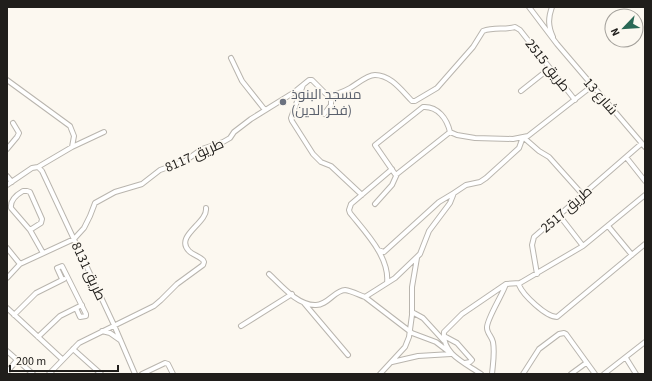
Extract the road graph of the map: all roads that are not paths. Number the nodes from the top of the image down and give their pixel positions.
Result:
1 (529, 7) edge
2 (552, 7) edge
3 (557, 44) junction
4 (231, 58) dead end
5 (550, 68) junction
6 (7, 80) edge
7 (304, 84) junction
8 (592, 86) junction
9 (521, 91) dead end
10 (331, 95) junction
11 (416, 100) junction
12 (575, 100) junction
13 (423, 107) junction
14 (265, 110) junction
15 (324, 114) dead end
16 (13, 123) dead end
17 (104, 132) dead end
18 (450, 132) junction
19 (523, 137) junction
20 (642, 144) junction
21 (72, 147) junction
22 (645, 148) edge
23 (7, 149) edge
24 (626, 157) junction
25 (39, 168) junction
26 (392, 169) junction
27 (397, 174) junction
28 (7, 176) edge
29 (645, 181) edge
30 (12, 182) junction
31 (7, 185) edge
32 (454, 193) junction
33 (362, 195) junction
34 (583, 195) junction
35 (645, 195) edge
36 (376, 204) dead end
37 (206, 208) dead end
38 (559, 215) junction
39 (608, 226) junction
40 (30, 230) junction
41 (74, 239) junction
42 (645, 244) edge
43 (583, 246) junction
44 (7, 248) edge
45 (378, 250) junction
46 (43, 253) junction
47 (632, 254) junction
48 (417, 256) junction
49 (20, 264) junction
50 (269, 274) dead end
51 (537, 274) junction
52 (68, 277) junction
53 (7, 278) edge
54 (62, 279) junction
55 (387, 283) junction
56 (520, 283) junction
57 (506, 284) junction
58 (292, 294) junction
59 (365, 298) junction
60 (302, 301) junction
61 (82, 305) junction
62 (7, 308) edge
63 (76, 308) junction
64 (412, 312) junction
65 (14, 315) junction
66 (114, 325) junction
67 (241, 326) dead end
68 (102, 331) junction
69 (409, 331) junction
70 (444, 336) junction
71 (38, 337) junction
72 (120, 340) junction
73 (645, 342) edge
74 (445, 343) junction
75 (73, 349) junction
76 (7, 351) edge
77 (451, 354) junction
78 (348, 355) dead end
79 (626, 358) junction
80 (17, 360) junction
81 (62, 360) junction
82 (392, 362) junction
83 (464, 363) junction
84 (586, 363) junction
85 (7, 372) edge
86 (52, 373) edge
87 (33, 374) edge
88 (101, 374) edge
89 (135, 374) edge
90 (142, 374) edge
91 (173, 374) edge
92 (380, 374) edge
93 (481, 374) edge
94 (492, 374) edge
95 (522, 374) edge
96 (572, 374) edge
97 (595, 374) edge
98 (604, 374) edge
99 (636, 374) edge

1 - 3 street, شارع 13
2 - 3 street, شارع 13
3 - 8 street, شارع 13
4 - 14 street
5 - 9 street
5 - 11 street, طريق 2515
5 - 12 street, طريق 2515
6 - 21 street
7 - 10 street
7 - 14 street, طريق 8117
7 - 33 street
8 - 12 street, طريق 2515
8 - 20 street, شارع 13
10 - 11 street
10 - 15 street
11 - 13 street
12 - 19 street, طريق 2515
13 - 18 street
13 - 26 street
14 - 41 street, طريق 8117
16 - 23 street
17 - 21 street
18 - 19 street
18 - 27 street
19 - 32 street
19 - 34 street
20 - 22 street, شارع 13
20 - 24 street, طريق 2517
21 - 25 street
24 - 29 street
24 - 34 street, طريق 2517
25 - 30 street
25 - 41 street, طريق 8131
26 - 27 street
26 - 33 street
27 - 36 street
28 - 30 street
30 - 31 street
32 - 45 street
32 - 48 street
33 - 45 street
34 - 38 street, طريق 2517
35 - 39 street
37 - 66 street
38 - 43 street
38 - 51 street, طريق 2517
39 - 43 street
39 - 47 street
40 - 40 street
40 - 46 street
41 - 46 street, طريق 8117
41 - 66 street, طريق 8131
42 - 47 street
43 - 51 street
44 - 49 street
45 - 55 street
46 - 49 street, طريق 8117
47 - 56 street
48 - 55 street
48 - 64 street
49 - 53 street, طريق 8117
50 - 58 street
51 - 56 street
52 - 54 street
52 - 54 street
52 - 61 street
54 - 65 street
55 - 59 street
56 - 57 street
57 - 70 street
57 - 94 street
58 - 60 street
58 - 67 street
59 - 60 street
59 - 69 street
60 - 78 street
61 - 63 street
61 - 63 street
62 - 65 street
63 - 71 street
64 - 69 street
64 - 74 street
65 - 71 street
66 - 68 street
66 - 72 street, طريق 8131
68 - 72 street
68 - 75 street
69 - 77 street
69 - 82 street
70 - 74 street
70 - 83 street
71 - 81 street
72 - 89 street, طريق 8131
73 - 79 street
74 - 77 street
75 - 81 street
75 - 88 street
76 - 80 street
77 - 82 street
77 - 83 street
79 - 98 street
79 - 99 street
80 - 85 street
80 - 87 street
81 - 86 street
82 - 92 street
83 - 93 street
84 - 95 street
84 - 96 street
84 - 97 street
90 - 91 street

